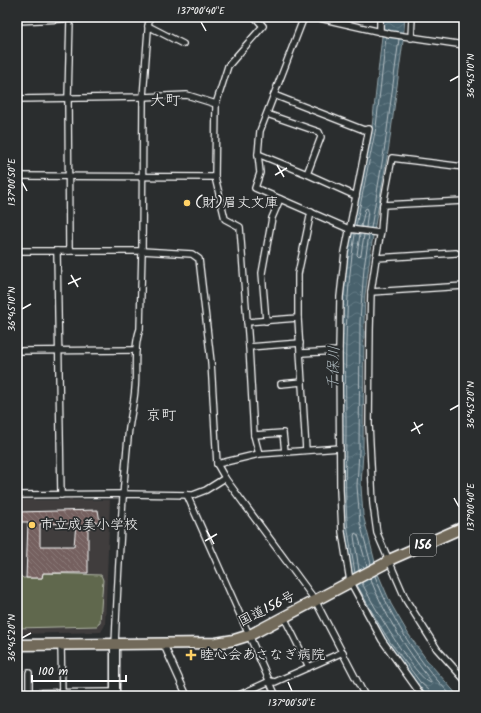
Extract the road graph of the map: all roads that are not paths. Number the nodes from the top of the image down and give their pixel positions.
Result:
1 (108, 17) edge
2 (149, 17) edge
3 (255, 17) edge
4 (304, 17) edge
5 (315, 17) edge
6 (380, 17) edge
7 (412, 17) edge
8 (328, 18) edge
9 (70, 19) junction
10 (17, 20) edge
11 (148, 26) junction
12 (380, 32) junction
13 (409, 37) junction
14 (184, 44) dead end
15 (464, 45) edge
16 (274, 95) junction
17 (143, 97) junction
18 (68, 98) junction
19 (17, 99) edge
20 (216, 104) junction
21 (267, 114) junction
22 (258, 154) junction
23 (464, 166) edge
24 (307, 174) junction
25 (17, 176) edge
26 (69, 176) junction
27 (143, 176) junction
28 (464, 176) edge
29 (214, 177) junction
30 (356, 196) junction
31 (280, 199) junction
32 (464, 201) edge
33 (383, 205) junction
34 (311, 212) junction
35 (350, 229) junction
36 (378, 233) junction
37 (17, 251) edge
38 (57, 251) junction
39 (69, 251) junction
40 (142, 251) junction
41 (456, 253) dead end
42 (376, 258) junction
43 (464, 286) edge
44 (372, 292) junction
45 (298, 318) junction
46 (266, 321) junction
47 (247, 322) junction
48 (300, 343) junction
49 (249, 347) junction
50 (59, 350) junction
51 (136, 350) junction
52 (339, 350) junction
53 (17, 351) edge
54 (300, 353) junction
55 (302, 382) junction
56 (281, 384) dead end
57 (254, 436) junction
58 (340, 448) junction
59 (306, 450) junction
60 (285, 452) junction
61 (260, 454) junction
62 (217, 464) junction
63 (225, 478) junction
64 (123, 494) junction
65 (17, 495) edge
66 (61, 495) junction
67 (187, 495) junction
68 (464, 527) edge
69 (386, 562) junction
70 (351, 581) junction
71 (315, 600) junction
72 (284, 617) junction
73 (250, 635) junction
74 (163, 643) junction
75 (17, 645) edge
76 (61, 645) junction
77 (114, 645) junction
78 (343, 652) junction
79 (309, 667) junction
80 (29, 673) dead end
81 (464, 679) edge
82 (270, 681) junction
83 (17, 693) edge
84 (114, 694) edge
85 (244, 694) edge
86 (29, 695) edge
87 (62, 695) edge
88 (187, 696) edge
89 (237, 696) edge
90 (276, 696) edge
91 (365, 696) edge
92 (422, 696) edge

1 - 9 street
2 - 11 street
3 - 20 street
4 - 16 street
5 - 8 street
6 - 12 street
7 - 13 street
8 - 12 street
9 - 10 street
9 - 18 street
11 - 14 street
11 - 17 street
12 - 13 street
13 - 15 street
16 - 21 street
16 - 30 street
17 - 18 street
17 - 20 street
17 - 27 street
18 - 19 street
18 - 26 street
20 - 29 street
21 - 22 street
21 - 24 street
22 - 24 street
22 - 31 street
23 - 28 street
23 - 33 street
24 - 30 street
25 - 26 street
26 - 27 street
26 - 39 street
27 - 29 street
27 - 40 street
29 - 47 street
30 - 35 street
31 - 34 street
31 - 46 street
32 - 33 street
33 - 36 street
34 - 35 street
34 - 45 street
35 - 36 street
35 - 52 street
36 - 42 street
37 - 38 street
38 - 39 street
38 - 50 street
39 - 40 street
40 - 51 street
40 - 62 street
41 - 42 street
42 - 44 street
43 - 44 street
44 - 69 street
45 - 46 street
45 - 48 street
46 - 47 street
47 - 49 street
48 - 49 street
48 - 54 street
49 - 57 street
50 - 51 street
50 - 53 street
50 - 66 street
51 - 64 street
52 - 54 street
52 - 58 street
54 - 55 street
55 - 56 street
55 - 59 street
57 - 60 street
57 - 61 street
58 - 59 street
58 - 70 street
59 - 60 street
60 - 61 street
61 - 62 street
62 - 63 street
63 - 67 street
63 - 71 street
64 - 66 street
64 - 67 street
64 - 77 street
65 - 66 street
67 - 73 street
68 - 69 highway, 国道156号 / 156
69 - 70 highway, 国道156号 / 156
69 - 81 street
70 - 71 highway, 国道156号 / 156
70 - 92 street
71 - 72 highway, 国道156号 / 156
71 - 78 street
72 - 73 highway, 国道156号 / 156
72 - 79 street
73 - 74 highway, 国道156号 / 156
73 - 82 street
74 - 77 highway, 国道156号 / 156
74 - 88 street
75 - 76 highway, 国道156号 / 156
76 - 77 highway, 国道156号 / 156
76 - 87 street
77 - 84 street
78 - 79 street
78 - 91 street
79 - 82 street
80 - 86 street
82 - 85 street
82 - 90 street
83 - 86 street
84 - 87 street
85 - 89 street
86 - 87 street

